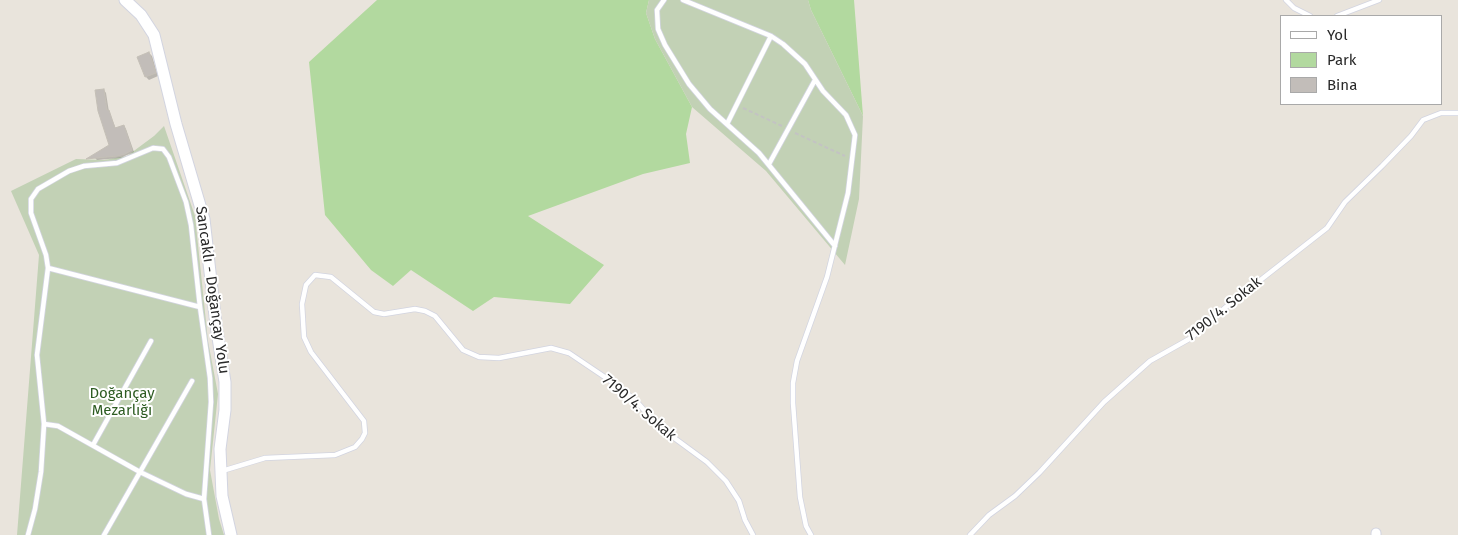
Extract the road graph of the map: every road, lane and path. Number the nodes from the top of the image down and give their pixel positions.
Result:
1 (125, 0) edge
2 (664, 0) edge
3 (683, 0) edge
4 (1286, 0) edge
5 (1379, 0) edge
6 (1308, 15) edge
7 (1340, 15) edge
8 (771, 36) junction
9 (815, 80) junction
10 (1458, 113) edge
11 (727, 124) junction
12 (769, 164) junction
13 (835, 246) junction
14 (48, 268) junction
15 (200, 308) junction
16 (151, 341) dead end
17 (192, 381) dead end
18 (44, 424) junction
19 (93, 445) junction
20 (140, 472) junction
21 (221, 472) junction
22 (204, 499) junction
23 (28, 535) edge
24 (104, 535) edge
25 (209, 535) edge
26 (230, 535) edge
27 (753, 535) edge
28 (811, 535) edge
29 (970, 535) edge

1 - 21 street, Sancaklı - Doğançay Yolu
2 - 11 lane
3 - 8 lane
4 - 6 lane
5 - 7 lane
8 - 9 lane
8 - 11 lane
9 - 12 lane
9 - 13 lane
10 - 29 lane, 7190/4. Sokak
11 - 12 lane
12 - 13 lane
13 - 28 lane
14 - 15 lane
14 - 15 lane
14 - 18 lane
15 - 22 lane
16 - 19 lane
17 - 20 lane
18 - 19 lane
18 - 23 lane
19 - 20 lane
20 - 22 lane
20 - 24 lane
21 - 26 street, Sancaklı - Doğançay Yolu
21 - 27 lane, 7190/4. Sokak
22 - 25 lane

